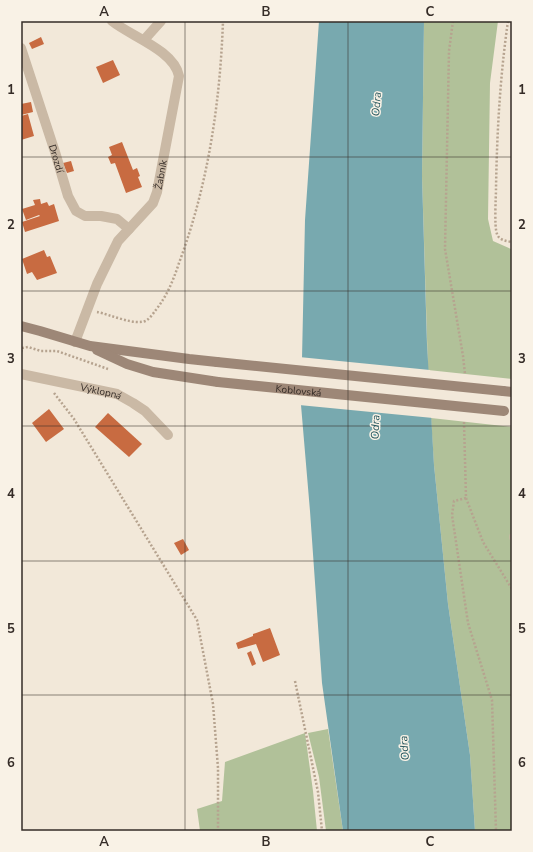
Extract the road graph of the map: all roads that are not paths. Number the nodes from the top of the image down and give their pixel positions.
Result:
1 (112, 21) edge
2 (162, 21) edge
3 (144, 40) junction
4 (21, 48) edge
5 (129, 229) junction
6 (21, 326) edge
7 (75, 342) junction
8 (90, 346) junction
9 (21, 374) edge
10 (508, 391) edge
11 (508, 411) edge
12 (168, 435) dead end

1 - 3 street, Žabník
2 - 3 street
3 - 5 street, Žabník
4 - 5 street, Drozdí
5 - 7 street, Žabník
6 - 7 street, Koblovská
7 - 8 street, Koblovská
8 - 10 street, Koblovská, bridge
8 - 11 street, Koblovská, bridge
9 - 12 street, Výklopná

